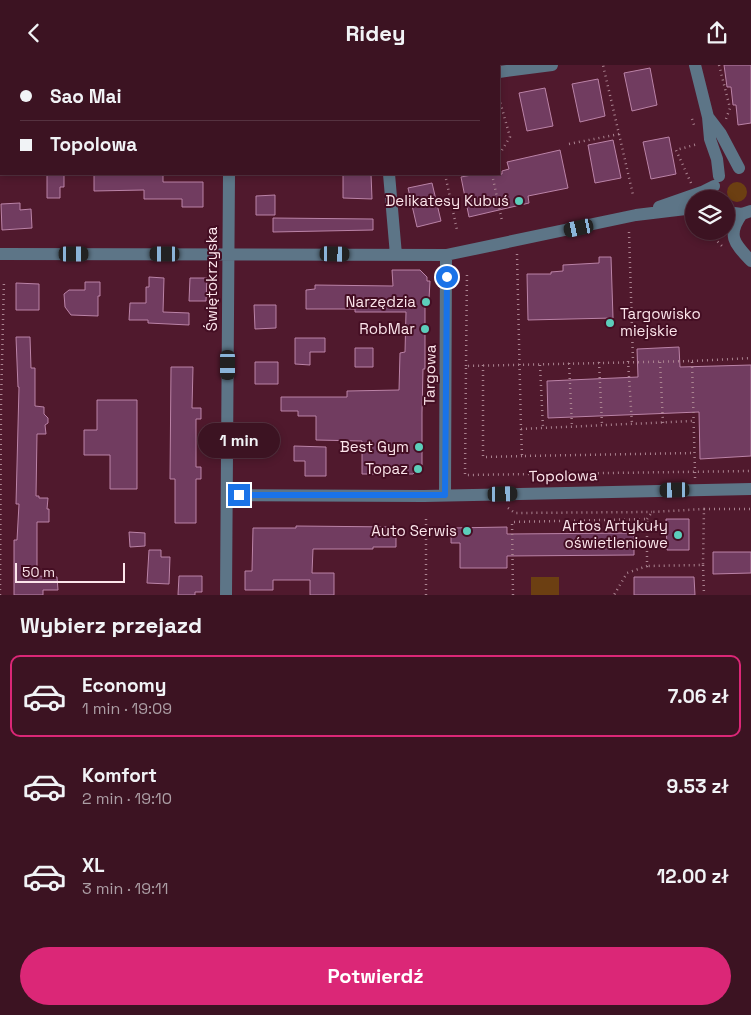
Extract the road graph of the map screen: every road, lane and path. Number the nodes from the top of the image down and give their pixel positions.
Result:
1 (552, 65) edge
2 (603, 65) edge
3 (694, 65) edge
4 (719, 65) edge
5 (500, 72) edge
6 (500, 101) edge
7 (708, 117) junction
8 (692, 119) dead end
9 (725, 122) dead end
10 (695, 127) dead end
11 (618, 134) junction
12 (569, 144) dead end
13 (701, 144) dead end
14 (500, 153) edge
15 (745, 171) edge
16 (229, 175) edge
17 (389, 175) edge
18 (445, 175) edge
19 (492, 175) edge
20 (692, 187) dead end
21 (716, 187) edge
22 (633, 195) dead end
23 (685, 209) edge
24 (636, 215) junction
25 (747, 215) edge
26 (502, 221) dead end
27 (458, 230) dead end
28 (628, 231) dead end
29 (0, 254) edge
30 (517, 254) dead end
31 (228, 255) junction
32 (396, 255) junction
33 (446, 255) junction
34 (751, 261) edge
35 (467, 271) dead end
36 (4, 281) dead end
37 (751, 358) edge
38 (628, 361) junction
39 (633, 361) junction
40 (660, 361) junction
41 (692, 361) junction
42 (599, 362) junction
43 (570, 363) junction
44 (540, 364) junction
45 (483, 365) junction
46 (519, 365) junction
47 (466, 366) junction
48 (694, 421) junction
49 (663, 423) junction
50 (632, 424) junction
51 (602, 425) junction
52 (572, 427) junction
53 (543, 428) junction
54 (521, 429) junction
55 (694, 453) junction
56 (522, 456) junction
57 (751, 471) edge
58 (695, 472) junction
59 (751, 489) edge
60 (694, 490) junction
61 (227, 495) junction
62 (445, 495) junction
63 (504, 504) dead end
64 (704, 509) junction
65 (751, 509) edge
66 (618, 511) junction
67 (590, 512) junction
68 (652, 512) junction
69 (530, 513) junction
70 (558, 513) junction
71 (426, 517) dead end
72 (618, 519) junction
73 (647, 519) junction
74 (590, 520) junction
75 (558, 521) junction
76 (530, 522) junction
77 (703, 565) junction
78 (647, 566) junction
79 (0, 595) edge
80 (226, 595) edge
81 (426, 595) edge
82 (513, 595) edge
83 (614, 595) edge
84 (704, 595) edge

1 - 5 street
2 - 11 path
3 - 7 street
4 - 9 path
6 - 14 path
7 - 15 street
7 - 21 street
8 - 10 path
11 - 12 path
11 - 22 path
13 - 20 path
15 - 21 street
16 - 31 street, Świętokrzyska
17 - 32 street
18 - 27 path
19 - 26 path
21 - 24 street
23 - 24 street
24 - 33 street
25 - 34 street
28 - 39 path
29 - 31 street
30 - 46 path
31 - 32 street
31 - 61 street, Świętokrzyska
32 - 33 street
33 - 62 street, Targowa
35 - 47 path
36 - 79 path
37 - 41 path
38 - 39 path
38 - 42 path
38 - 50 path
39 - 40 path
40 - 41 path
40 - 49 path
41 - 48 path
42 - 43 path
42 - 51 path
43 - 44 path
43 - 52 path
44 - 46 path
44 - 53 path
45 - 46 path
45 - 47 path
45 - 56 path
46 - 54 path
47 - 58 path
48 - 49 path
48 - 55 path
49 - 50 path
50 - 51 path
51 - 52 path
52 - 53 path
53 - 54 path
54 - 56 path
55 - 56 path
55 - 58 path
57 - 58 path
58 - 60 path
59 - 60 street, Topolowa
60 - 62 street, Topolowa
61 - 62 street, Topolowa
61 - 80 street, Świętokrzyska
63 - 69 path
64 - 65 path
64 - 68 path
64 - 77 path
66 - 67 path
66 - 68 path
66 - 72 path
67 - 70 path
67 - 74 path
68 - 73 path
69 - 70 path
69 - 76 path
70 - 75 path
71 - 81 path
72 - 73 path
72 - 74 path
73 - 78 path
74 - 75 path
75 - 76 path
76 - 82 path
77 - 78 path
77 - 84 path
78 - 83 path

